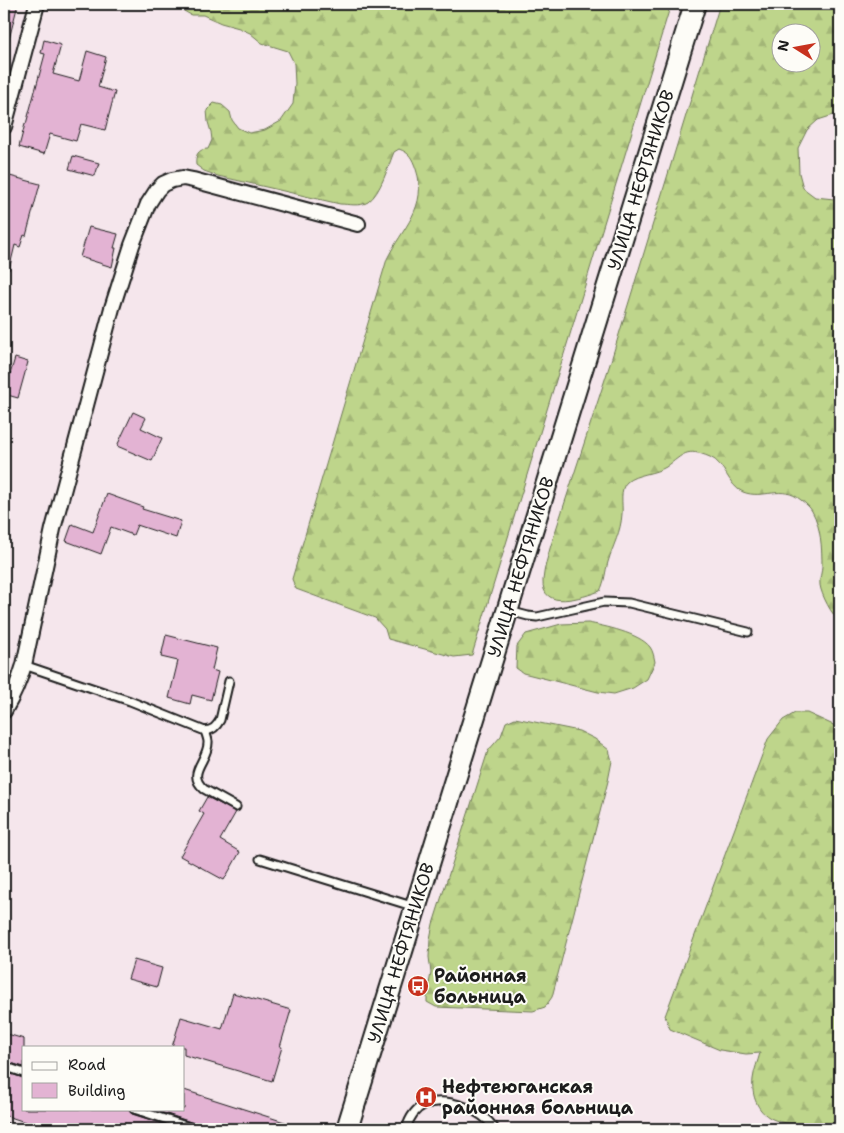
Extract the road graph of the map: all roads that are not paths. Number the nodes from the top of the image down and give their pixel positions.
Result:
1 (37, 4) edge
2 (695, 4) edge
3 (4, 127) edge
4 (358, 224) dead end
5 (508, 611) junction
6 (748, 632) dead end
7 (24, 665) junction
8 (229, 681) dead end
9 (4, 711) edge
10 (205, 731) junction
11 (236, 807) dead end
12 (260, 859) dead end
13 (416, 908) junction
14 (4, 1066) edge
15 (22, 1072) edge
16 (137, 1110) edge
17 (4, 1127) edge
18 (10, 1129) edge
19 (195, 1129) edge
20 (347, 1129) edge
21 (406, 1129) edge
22 (495, 1129) edge

1 - 3 street
2 - 5 street, УЛИЦА НЕФТЯНИКОВ
4 - 7 street
5 - 6 lane
5 - 13 street, УЛИЦА НЕФТЯНИКОВ
7 - 9 street
7 - 10 lane
8 - 10 lane
10 - 11 lane
12 - 13 lane
13 - 20 street, УЛИЦА НЕФТЯНИКОВ
14 - 15 lane
16 - 19 lane
17 - 18 lane
21 - 22 lane

